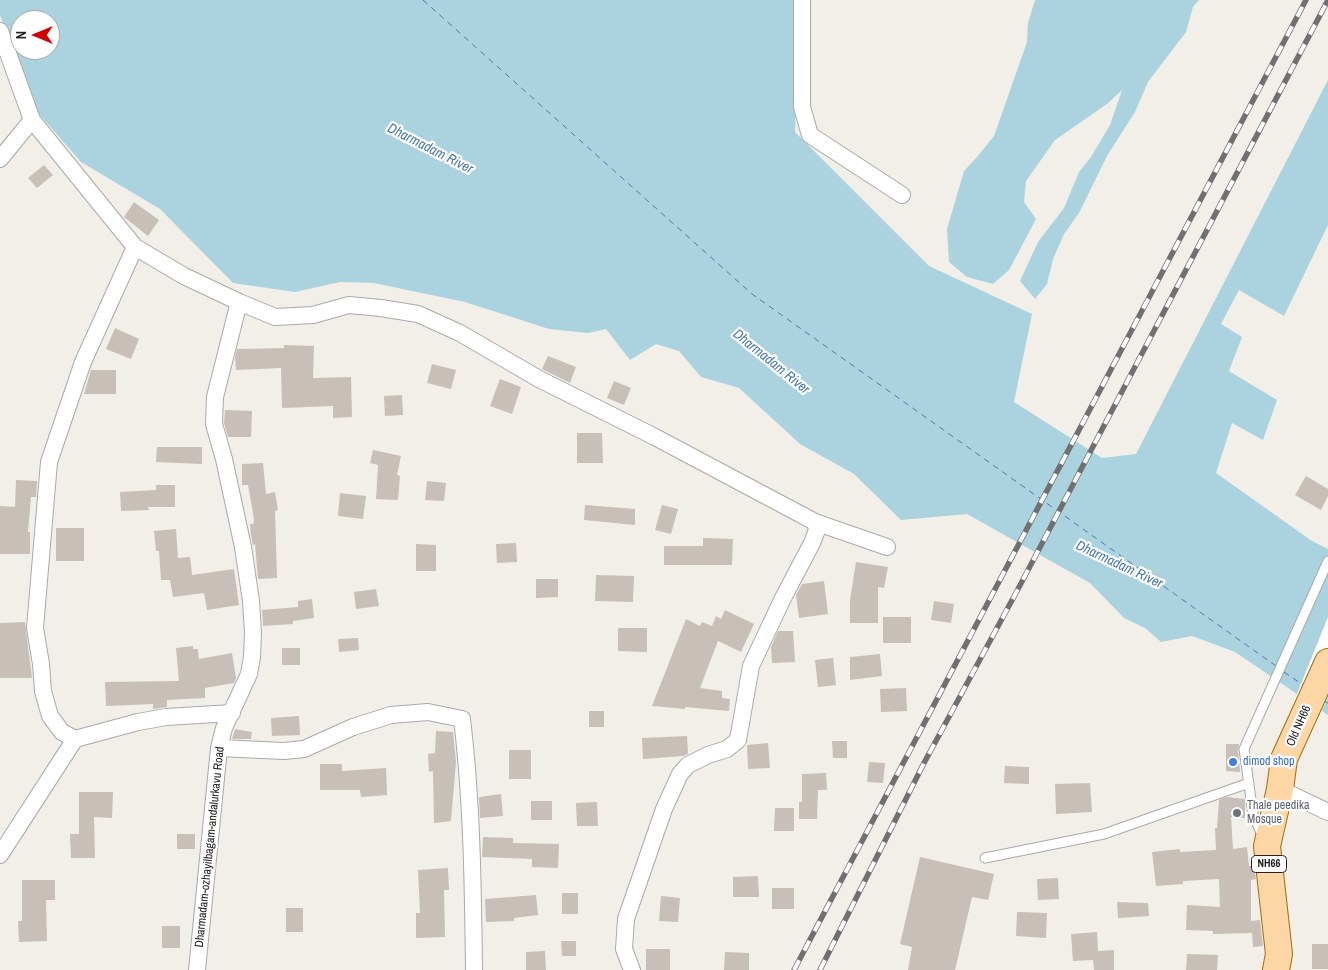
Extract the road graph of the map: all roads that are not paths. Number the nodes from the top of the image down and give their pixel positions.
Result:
1 (802, 0) edge
2 (2, 40) edge
3 (32, 120) junction
4 (0, 160) edge
5 (902, 195) dead end
6 (135, 247) junction
7 (239, 302) junction
8 (815, 522) junction
9 (887, 547) dead end
10 (1328, 561) edge
11 (1328, 662) edge
12 (232, 713) junction
13 (75, 739) junction
14 (219, 748) junction
15 (1249, 783) junction
16 (1280, 789) junction
17 (1328, 812) edge
18 (1267, 846) junction
19 (0, 855) edge
20 (985, 858) dead end
21 (197, 970) edge
22 (474, 970) edge
23 (632, 970) edge
24 (1276, 970) edge

1 - 5 street
2 - 3 street
3 - 4 street
3 - 6 street
6 - 7 street
6 - 13 street
7 - 8 street
7 - 12 street, Dharmadam-ozhayilbagam-andalurkavu Road
8 - 9 street
8 - 23 street
10 - 15 lane
11 - 16 main road, Old NH66 / NH66
12 - 13 street
12 - 14 street, Dharmadam-ozhayilbagam-andalurkavu Road
13 - 19 street
14 - 21 street, Dharmadam-ozhayilbagam-andalurkavu Road
14 - 22 street
15 - 18 lane
15 - 20 lane
16 - 17 street
16 - 18 main road, Old NH66 / NH66
18 - 24 main road, Old NH66 / NH66

